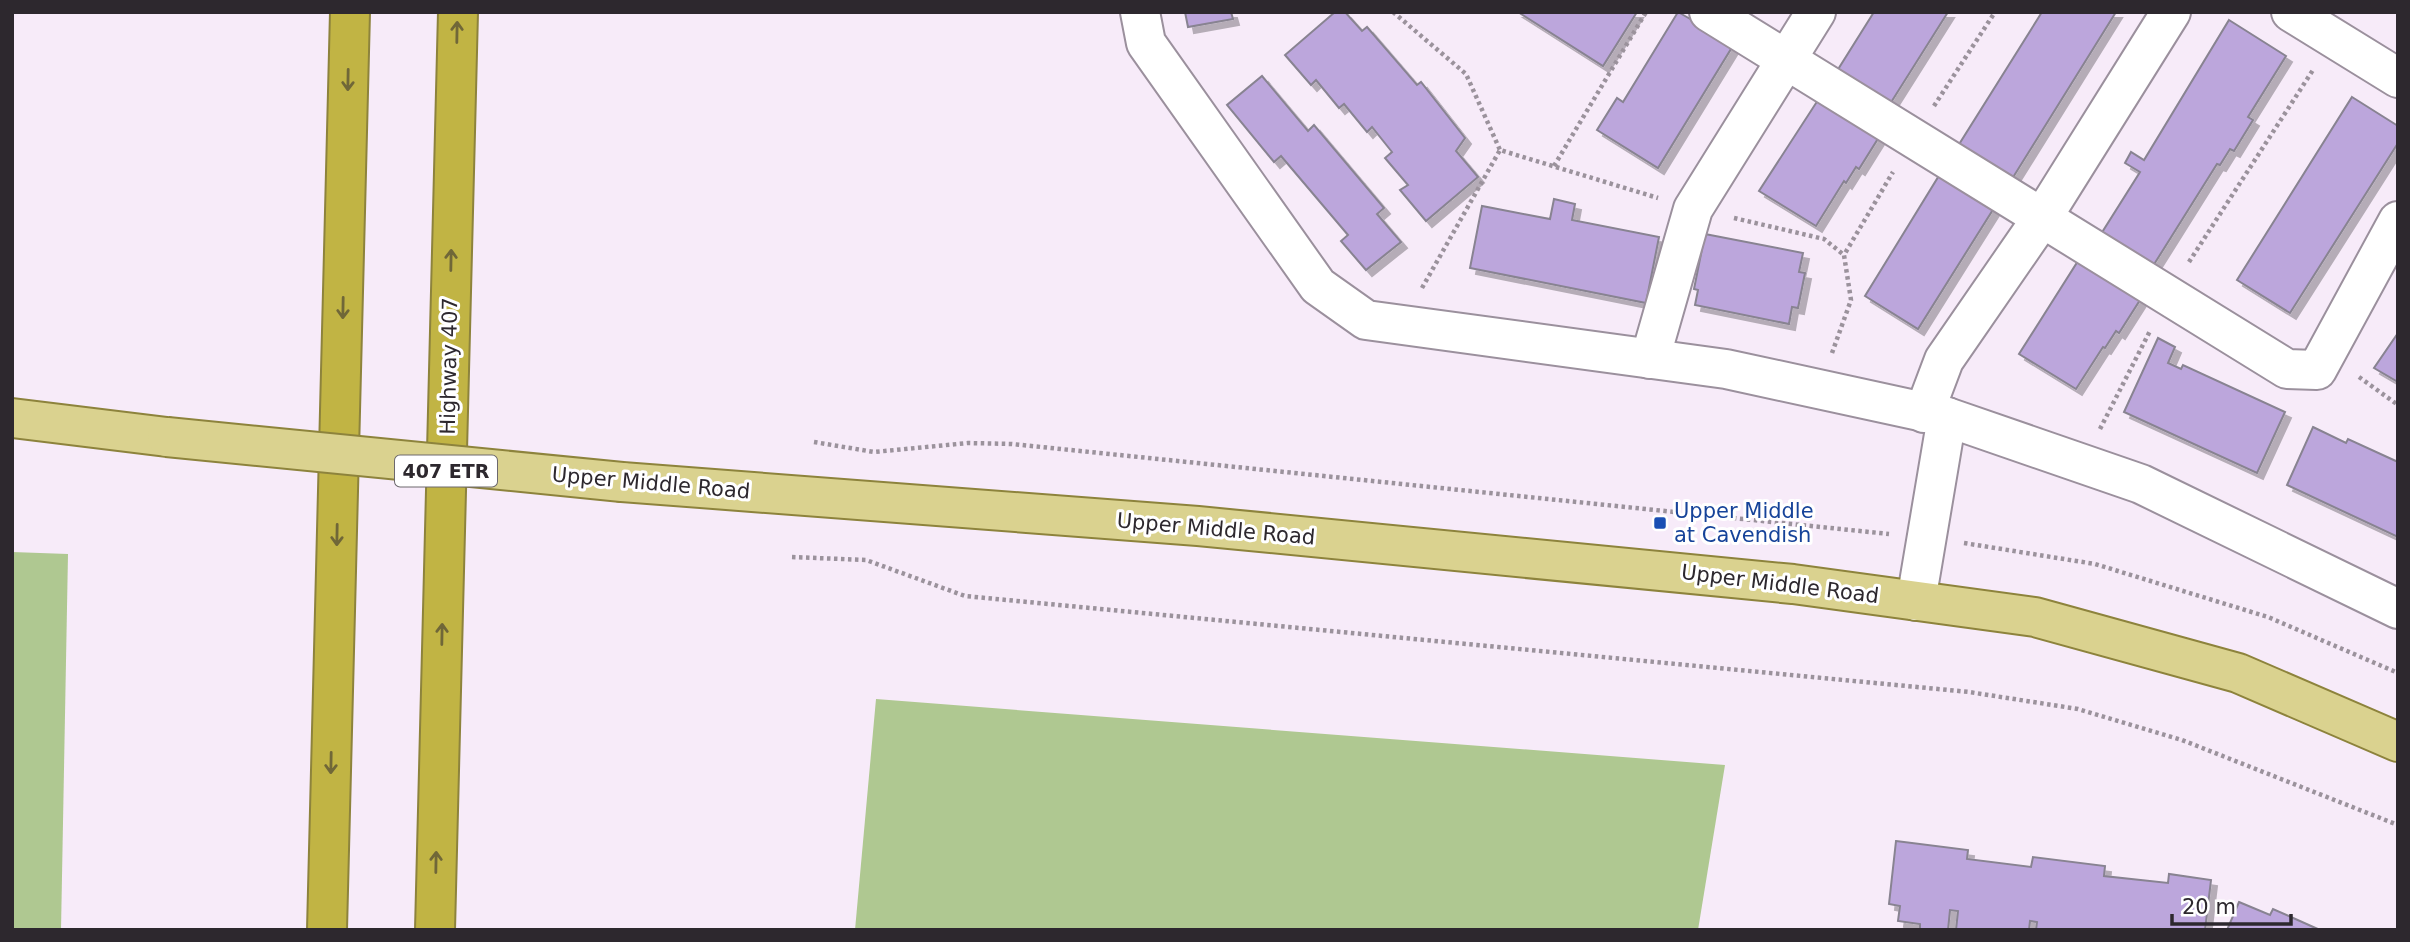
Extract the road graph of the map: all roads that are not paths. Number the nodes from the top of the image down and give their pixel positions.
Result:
1 (350, 12) edge
2 (458, 12) edge
3 (1140, 12) edge
4 (1709, 12) edge
5 (1816, 12) edge
6 (2171, 12) edge
7 (2291, 12) edge
8 (1786, 60) junction
9 (2398, 78) edge
10 (2042, 218) junction
11 (2398, 221) edge
12 (1650, 359) junction
13 (1936, 415) junction
14 (12, 418) edge
15 (1916, 601) junction
16 (2398, 609) edge
17 (2398, 742) edge
18 (327, 930) edge
19 (435, 930) edge

1 -> 18 highway
19 -> 2 highway, Highway 407 / 407 ETR
3 - 12 lane
4 - 8 lane
5 - 8 lane
6 - 10 lane
7 - 9 lane
8 - 10 lane
8 - 12 lane
10 - 11 lane
10 - 13 lane
12 - 13 lane
13 - 15 lane
13 - 16 lane
14 - 15 main road, Upper Middle Road, bridge
15 - 17 main road, Upper Middle Road

